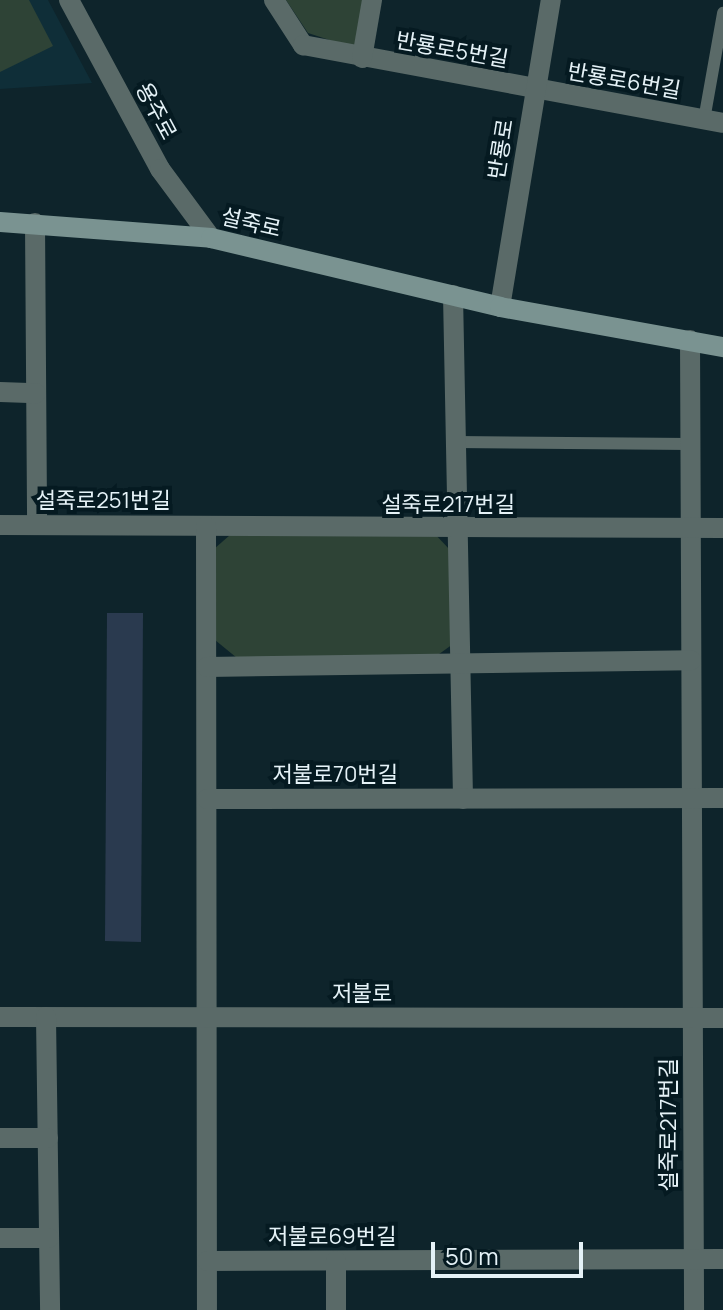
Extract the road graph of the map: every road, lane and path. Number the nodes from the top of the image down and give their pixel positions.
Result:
1 (69, 0) edge
2 (274, 0) edge
3 (372, 0) edge
4 (551, 0) edge
5 (723, 13) edge
6 (362, 58) junction
7 (535, 90) junction
8 (713, 122) edge
9 (0, 222) edge
10 (35, 223) junction
11 (211, 238) junction
12 (453, 295) junction
13 (500, 307) junction
14 (690, 340) junction
15 (723, 347) edge
16 (0, 392) edge
17 (36, 393) junction
18 (456, 442) junction
19 (690, 444) junction
20 (0, 525) edge
21 (37, 525) junction
22 (206, 526) junction
23 (690, 528) junction
24 (723, 528) edge
25 (458, 529) junction
26 (691, 660) junction
27 (461, 664) junction
28 (207, 667) junction
29 (692, 798) junction
30 (723, 798) edge
31 (207, 799) junction
32 (463, 799) junction
33 (0, 1017) edge
34 (46, 1017) junction
35 (208, 1017) junction
36 (693, 1018) junction
37 (723, 1018) edge
38 (0, 1138) edge
39 (48, 1138) junction
40 (0, 1238) edge
41 (49, 1238) junction
42 (694, 1259) junction
43 (723, 1259) edge
44 (207, 1261) junction
45 (336, 1261) junction
46 (50, 1310) edge
47 (207, 1310) edge
48 (336, 1310) edge
49 (694, 1310) edge

1 - 11 street, 용주로
2 - 6 street, 반룡로5번길
3 - 6 street, 반룡로5번길
4 - 7 street, 반룡로
5 - 8 lane, 반룡로6번길
6 - 7 street, 반룡로5번길
7 - 8 street, 반룡로6번길
7 - 13 street, 반룡로
9 - 10 main road, 설죽로
10 - 11 main road, 설죽로
10 - 17 street
11 - 12 main road, 설죽로
12 - 13 main road, 설죽로
12 - 18 street
13 - 14 main road, 설죽로
14 - 15 main road, 설죽로
14 - 19 street, 설죽로217번길
16 - 17 street
17 - 21 street
18 - 19 lane
18 - 25 street
19 - 23 street, 설죽로217번길
20 - 21 street, 설죽로251번길
21 - 22 street, 설죽로251번길
22 - 25 street, 설죽로217번길
22 - 28 street
23 - 24 street, 설죽로217번길
23 - 25 street, 설죽로217번길
23 - 26 street, 설죽로217번길
25 - 27 street
26 - 27 street
26 - 29 street, 설죽로217번길
27 - 28 street
27 - 32 street
28 - 31 street
29 - 30 street
29 - 32 street
29 - 36 street, 설죽로217번길
31 - 32 street, 저불로70번길
31 - 35 street
33 - 34 street, 저불로
34 - 35 street, 저불로
34 - 39 street
35 - 36 street, 저불로
35 - 44 street
36 - 37 street, 저불로
36 - 42 street, 설죽로217번길
38 - 39 street
39 - 41 street
40 - 41 street
41 - 46 street
42 - 43 street
42 - 45 street, 저불로69번길
42 - 49 street, 설죽로217번길
44 - 45 street, 저불로69번길
44 - 47 street
45 - 48 street

